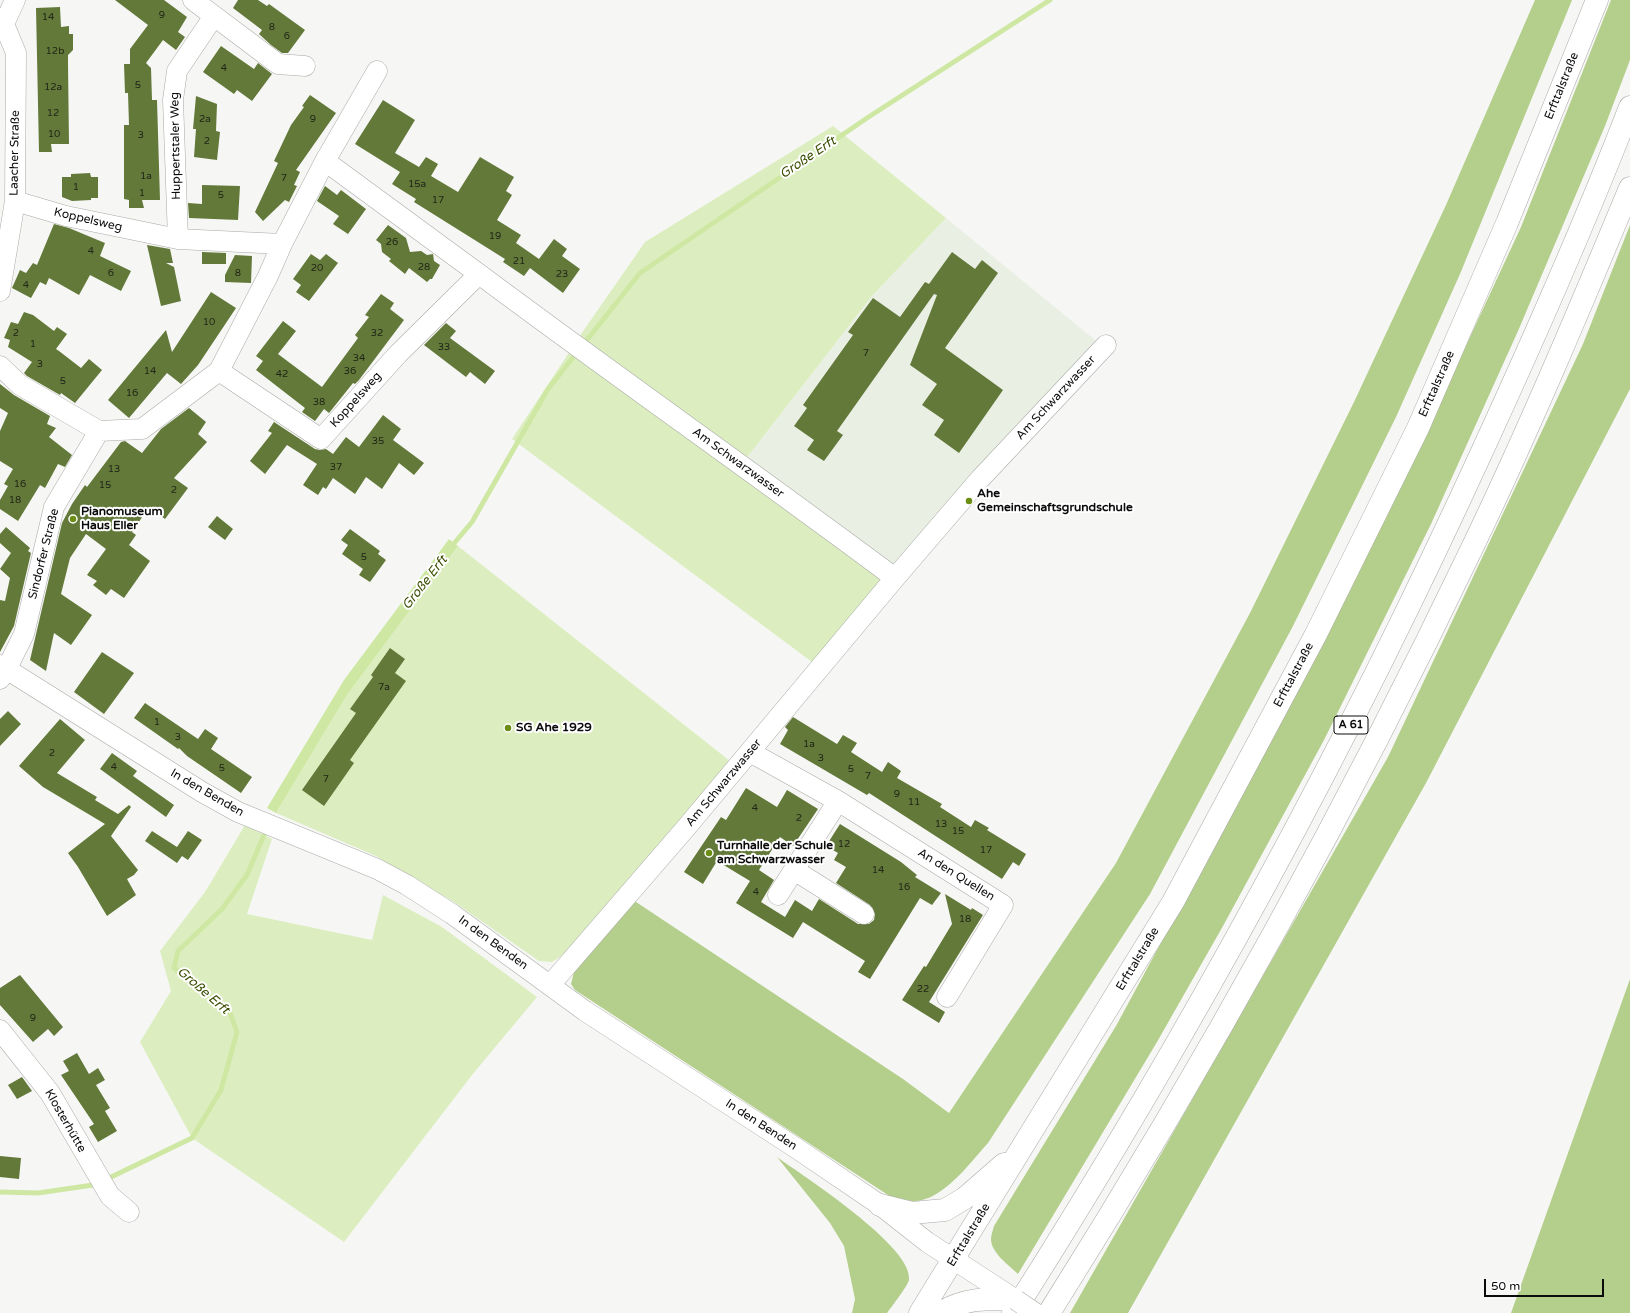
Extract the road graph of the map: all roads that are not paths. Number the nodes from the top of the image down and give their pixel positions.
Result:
1 (15, 0) edge
2 (193, 0) edge
3 (1597, 0) edge
4 (214, 16) junction
5 (2, 21) edge
6 (305, 66) dead end
7 (377, 71) dead end
8 (1630, 107) edge
9 (325, 161) junction
10 (1630, 188) edge
11 (15, 201) junction
12 (178, 239) junction
13 (282, 244) junction
14 (479, 274) junction
15 (0, 291) edge
16 (1106, 345) dead end
17 (0, 366) edge
18 (219, 370) junction
19 (98, 431) junction
20 (895, 578) junction
21 (2, 671) edge
22 (750, 752) junction
23 (838, 801) junction
24 (794, 870) junction
25 (778, 895) dead end
26 (864, 914) dead end
27 (550, 985) junction
28 (947, 997) dead end
29 (0, 1030) edge
30 (1020, 1150) junction
31 (880, 1205) junction
32 (129, 1212) dead end
33 (954, 1259) junction
34 (1014, 1306) edge
35 (920, 1313) edge
36 (940, 1313) edge
37 (1035, 1313) edge
38 (1048, 1313) edge

1 - 5 street
2 - 4 street
3 - 30 main road, Erfttalstraße
4 - 6 street
4 - 12 street, Huppertstaler Weg
5 - 11 street, Laacher Straße
7 - 9 street
8 - 34 main road, A 61
9 - 13 street
9 - 14 street
10 - 38 main road, A 61
11 - 12 street, Koppelsweg
11 - 15 street, Laacher Straße
12 - 13 street, Koppelsweg
13 - 18 street
14 - 18 street, Koppelsweg
14 - 20 street, Am Schwarzwasser
16 - 20 street, Am Schwarzwasser
17 - 19 street
18 - 19 street
19 - 21 street, Sindorfer Straße
20 - 22 street, Am Schwarzwasser
21 - 27 street, In den Benden
22 - 23 street, An den Quellen
22 - 27 street, Am Schwarzwasser
23 - 24 street
23 - 28 street, An den Quellen
24 - 25 street
24 - 26 street
27 - 31 street, In den Benden
29 - 32 street, Klosterhütte
30 - 31 main road
30 - 33 main road, Erfttalstraße
31 - 33 street, In den Benden
33 - 34 street, In den Benden
33 - 35 main road, Erfttalstraße
34 - 36 main road
34 - 37 street, In den Benden, bridge

